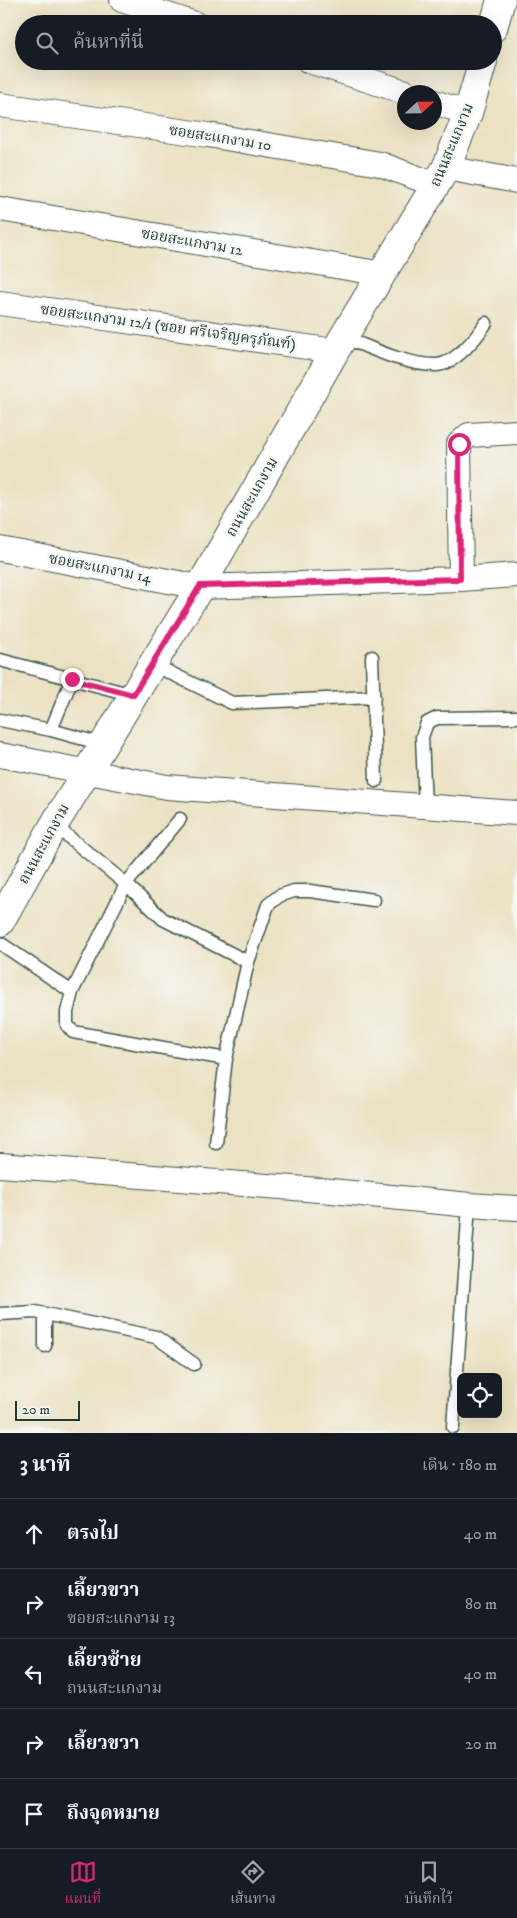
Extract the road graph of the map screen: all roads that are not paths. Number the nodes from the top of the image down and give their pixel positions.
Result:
1 (122, 0) edge
2 (502, 0) edge
3 (167, 15) edge
4 (497, 15) edge
5 (337, 70) edge
6 (481, 70) edge
7 (397, 89) edge
8 (0, 105) edge
9 (442, 105) edge
10 (468, 113) junction
11 (441, 176) junction
12 (517, 181) edge
13 (0, 209) edge
14 (383, 274) junction
15 (0, 302) edge
16 (486, 323) dead end
17 (340, 344) junction
18 (517, 432) edge
19 (0, 549) edge
20 (517, 574) edge
21 (460, 579) junction
22 (200, 586) junction
23 (372, 657) dead end
24 (0, 660) edge
25 (152, 664) junction
26 (72, 679) junction
27 (133, 695) junction
28 (374, 697) junction
29 (517, 717) edge
30 (0, 720) edge
31 (51, 730) junction
32 (102, 744) junction
33 (0, 755) edge
34 (86, 770) junction
35 (376, 781) dead end
36 (425, 806) junction
37 (517, 813) edge
38 (180, 819) dead end
39 (54, 825) junction
40 (126, 884) junction
41 (374, 900) dead end
42 (0, 922) edge
43 (0, 943) edge
44 (248, 962) junction
45 (72, 992) junction
46 (226, 1060) junction
47 (216, 1143) dead end
48 (1, 1168) edge
49 (469, 1205) junction
50 (517, 1208) edge
51 (0, 1314) edge
52 (44, 1314) junction
53 (44, 1346) dead end
54 (194, 1364) dead end
55 (453, 1427) dead end

1 - 3 street
2 - 4 street
5 - 7 street
6 - 10 street, ถนนสะแกงาม
8 - 11 street, ซอยสะแกงาม 10
9 - 10 street
10 - 11 street, ถนนสะแกงาม
11 - 12 street, ซอยสะแกงาม 10
11 - 14 street, ถนนสะแกงาม
13 - 14 street, ซอยสะแกงาม 12
14 - 17 street, ถนนสะแกงาม
15 - 17 street, ซอยสะแกงาม 12/1 (ซอย ศรีเจริญครุภัณฑ์)
16 - 17 lane
17 - 22 street, ถนนสะแกงาม
18 - 21 street
19 - 22 street, ซอยสะแกงาม 14
20 - 21 street, ซอยสะแกงาม 14
21 - 22 street, ซอยสะแกงาม 14
22 - 25 street, ถนนสะแกงาม
23 - 28 lane
24 - 26 lane
25 - 27 street, ถนนสะแกงาม
25 - 28 lane
26 - 27 lane
26 - 31 lane
27 - 32 street, ถนนสะแกงาม
28 - 35 lane
29 - 36 lane
30 - 31 lane
31 - 32 lane
32 - 34 street, ถนนสะแกงาม
33 - 34 street
34 - 36 street
34 - 39 street, ถนนสะแกงาม
36 - 37 street
38 - 40 lane
39 - 40 lane
39 - 42 street, ถนนสะแกงาม
40 - 44 lane
40 - 45 lane
41 - 44 lane
43 - 45 lane
44 - 46 lane
45 - 46 lane
46 - 47 lane
48 - 49 street
49 - 50 street
49 - 55 lane
51 - 52 lane
52 - 53 lane
52 - 54 lane

